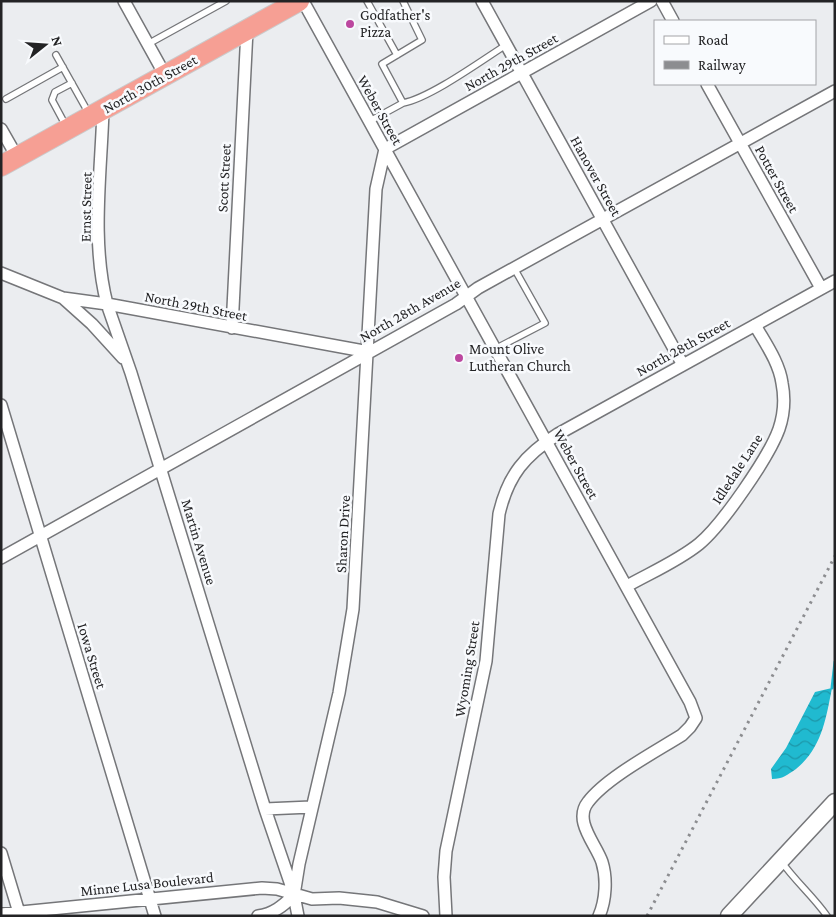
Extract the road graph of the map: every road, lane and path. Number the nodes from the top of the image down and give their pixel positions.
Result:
1 (124, 1) edge
2 (226, 1) edge
3 (301, 1) edge
4 (367, 1) edge
5 (403, 1) edge
6 (482, 1) edge
7 (651, 1) edge
8 (662, 1) edge
9 (672, 20) edge
10 (247, 30) junction
11 (148, 44) junction
12 (506, 45) junction
13 (397, 54) junction
14 (56, 55) dead end
15 (63, 67) junction
16 (522, 73) junction
17 (165, 75) junction
18 (72, 83) junction
19 (709, 85) edge
20 (835, 91) edge
21 (6, 99) dead end
22 (403, 102) junction
23 (97, 113) junction
24 (369, 121) junction
25 (1, 129) edge
26 (68, 130) junction
27 (740, 143) junction
28 (385, 149) junction
29 (9, 162) edge
30 (602, 219) junction
31 (514, 268) junction
32 (1, 274) edge
33 (835, 280) edge
34 (821, 288) junction
35 (466, 296) junction
36 (63, 298) junction
37 (107, 304) junction
38 (755, 325) junction
39 (232, 328) junction
40 (495, 350) junction
41 (368, 352) junction
42 (128, 363) junction
43 (682, 364) junction
44 (1, 405) edge
45 (546, 442) junction
46 (161, 469) junction
47 (40, 536) junction
48 (1, 558) edge
49 (626, 586) junction
50 (835, 802) edge
51 (311, 807) junction
52 (265, 809) junction
53 (1, 853) edge
54 (781, 861) junction
55 (294, 895) junction
56 (149, 898) junction
57 (1, 914) edge
58 (20, 914) edge
59 (155, 916) edge
60 (258, 916) edge
61 (298, 916) edge
62 (423, 916) edge
63 (446, 916) edge
64 (599, 916) edge
65 (729, 916) edge
66 (827, 916) edge

1 - 11 street
2 - 11 lane
3 - 10 highway, North 30th Street
3 - 24 street, Weber Street
4 - 13 lane
5 - 13 lane
6 - 12 street, Hanover Street
7 - 16 street, North 29th Street
8 - 9 street
10 - 17 highway, North 30th Street
10 - 39 street, Scott Street
11 - 17 street
12 - 16 street, Hanover Street
12 - 22 lane
13 - 22 lane
14 - 15 lane
15 - 18 lane
15 - 21 lane
16 - 28 street, North 29th Street
16 - 30 street, Hanover Street
17 - 23 highway, North 30th Street
18 - 23 lane
18 - 26 lane
19 - 27 street, Potter Street
20 - 27 street, North 28th Avenue
22 - 24 lane
23 - 26 highway, North 30th Street
23 - 37 street, Ernst Street
24 - 28 street, Weber Street
25 - 29 street
26 - 29 highway, North 30th Street
27 - 30 street, North 28th Avenue
27 - 34 street, Potter Street
28 - 35 street, Weber Street
28 - 41 street, Sharon Drive
30 - 31 street, North 28th Avenue
30 - 43 street, Hanover Street
31 - 35 street, North 28th Avenue
31 - 40 lane
32 - 36 street
33 - 34 street, North 28th Street
34 - 38 street, North 28th Street
35 - 40 street, Weber Street
35 - 41 street, North 28th Avenue
36 - 37 street
36 - 42 street
37 - 39 street, North 29th Street
37 - 42 street, Martin Avenue
38 - 43 street, North 28th Street
38 - 49 street, Idledale Lane
39 - 41 street, North 29th Street
40 - 45 street, Weber Street
41 - 46 street, North 28th Avenue
41 - 51 street, Sharon Drive
42 - 46 street, Martin Avenue
43 - 45 street, North 28th Street
44 - 47 street, Iowa Street
45 - 49 street, Weber Street
45 - 63 street, Wyoming Street
46 - 47 street, North 28th Avenue
46 - 52 street, Martin Avenue
47 - 48 street, North 28th Avenue
47 - 56 street, Iowa Street
49 - 64 street, Weber Street
50 - 54 main road
51 - 52 street
51 - 55 street, Sharon Drive
52 - 55 street, Martin Avenue
53 - 58 street
54 - 65 main road
54 - 66 lane
55 - 56 street, Minne Lusa Boulevard
55 - 60 street
55 - 61 street, Sharon Drive
55 - 62 street, Minne Lusa Boulevard
56 - 58 street, Minne Lusa Boulevard
56 - 59 street, Iowa Street
57 - 58 street, Minne Lusa Boulevard

